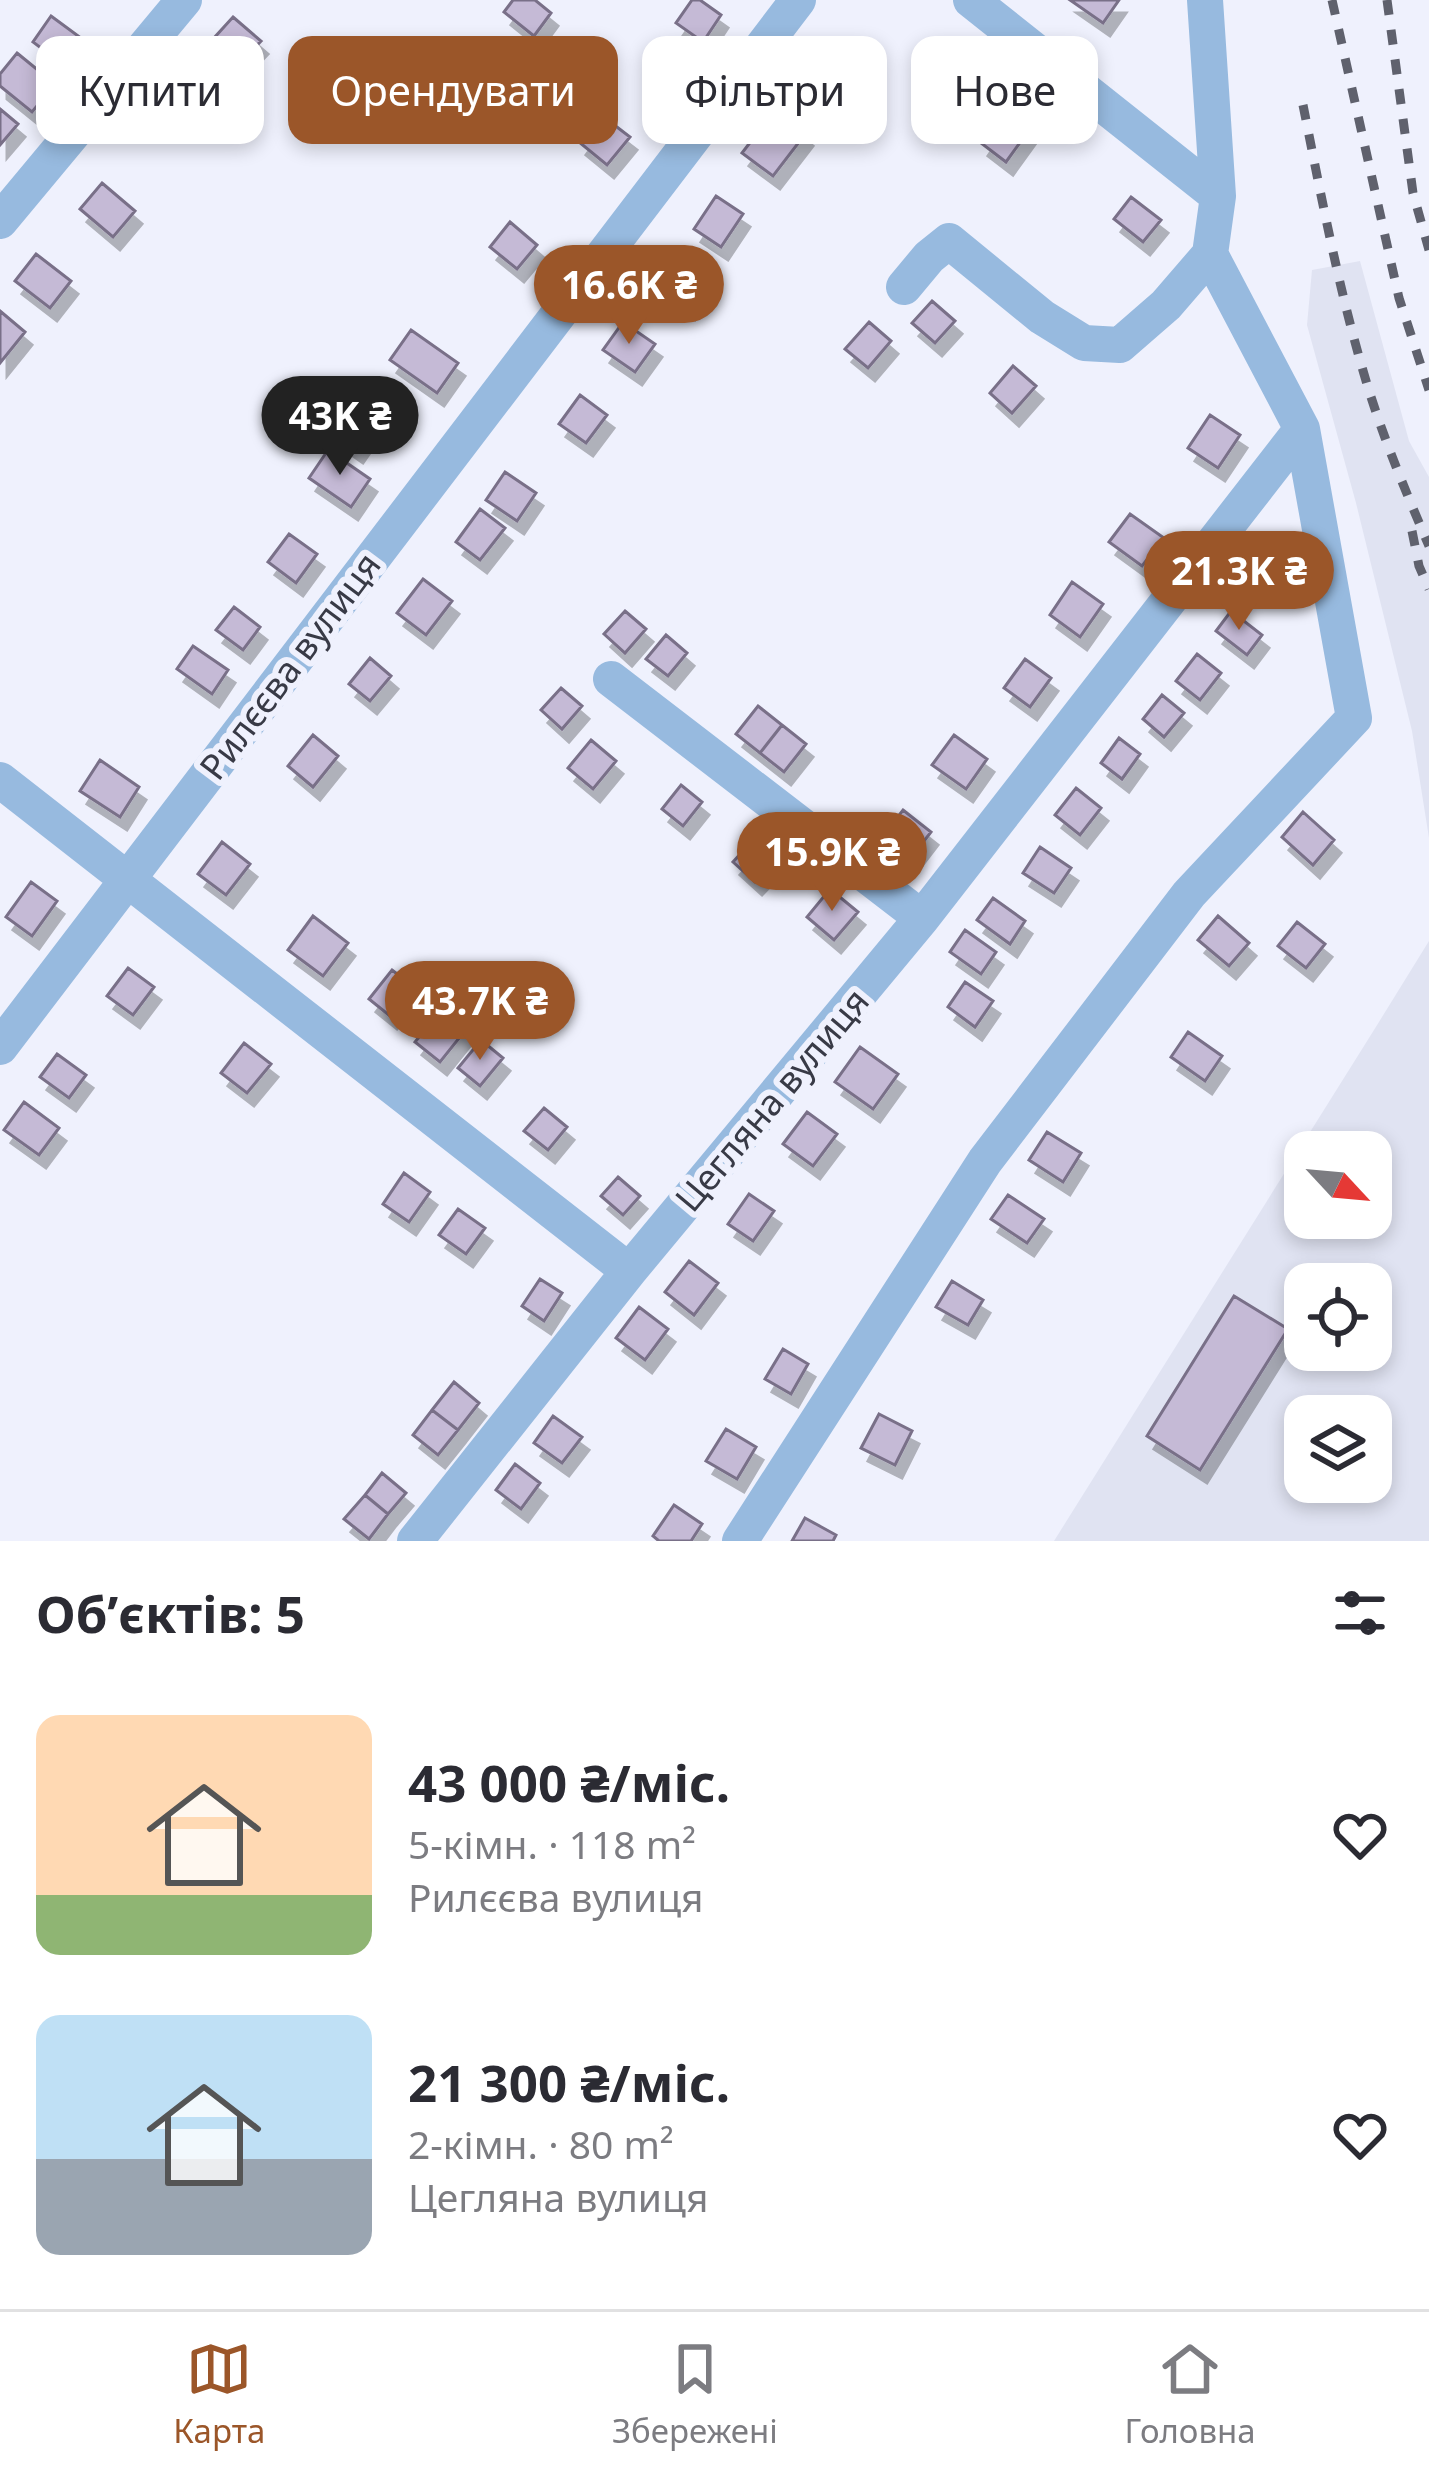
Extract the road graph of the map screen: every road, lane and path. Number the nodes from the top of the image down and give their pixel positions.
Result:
1 (184, 0) edge
2 (798, 0) edge
3 (971, 0) edge
4 (1205, 0) edge
5 (1218, 196) junction
6 (0, 221) edge
7 (1210, 254) junction
8 (904, 287) dead end
9 (1302, 429) junction
10 (611, 679) dead end
11 (0, 780) edge
12 (128, 879) junction
13 (922, 918) junction
14 (0, 1047) edge
15 (629, 1271) junction
16 (415, 1541) edge
17 (740, 1541) edge

1 - 6 street
2 - 12 street, Рилєєва вулиця
3 - 5 street
4 - 5 street
5 - 7 street
7 - 8 street
7 - 9 street
9 - 13 street, Цегляна вулиця
9 - 17 street
10 - 13 street
11 - 12 street
12 - 14 street, Рилєєва вулиця
12 - 15 street
13 - 15 street, Цегляна вулиця
15 - 16 street, Цегляна вулиця

